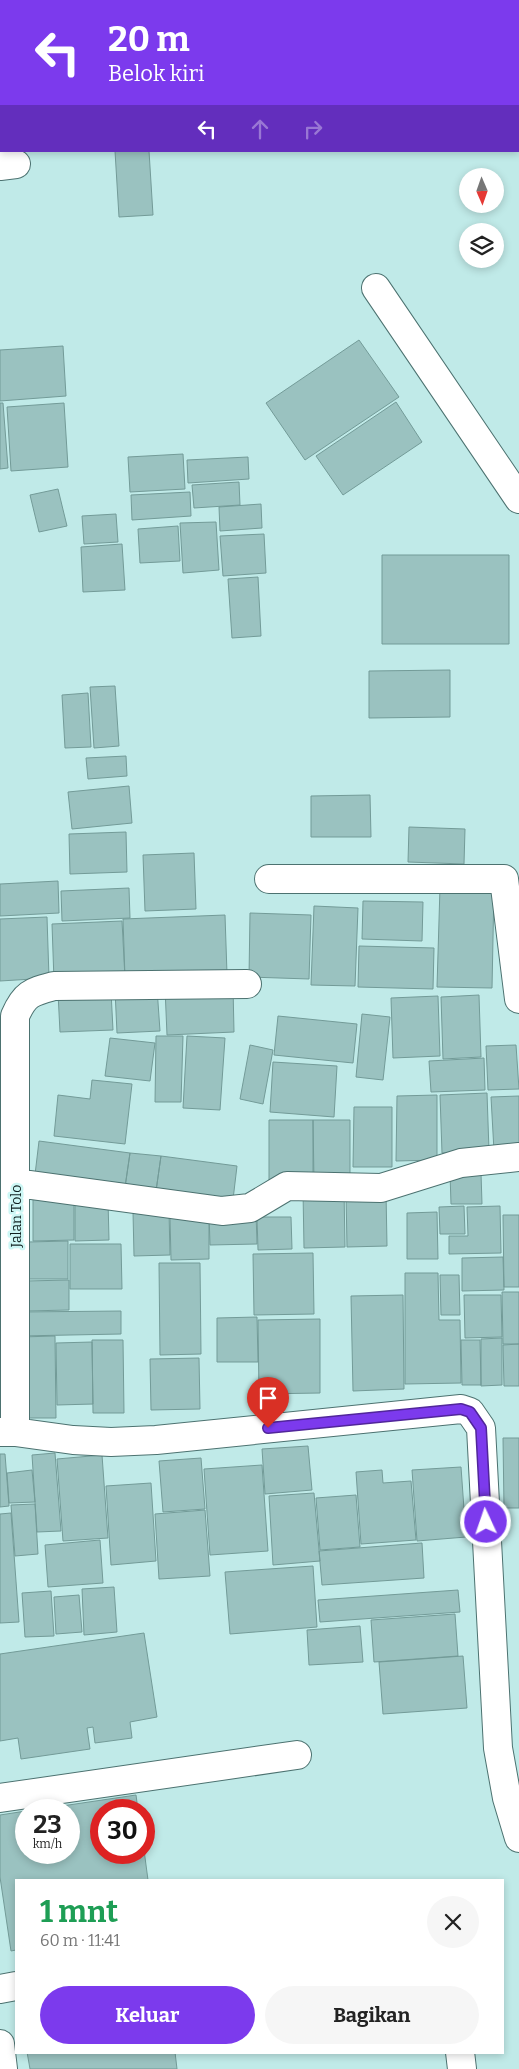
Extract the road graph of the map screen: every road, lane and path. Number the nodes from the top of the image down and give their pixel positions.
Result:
1 (376, 288) dead end
2 (519, 499) edge
3 (269, 879) dead end
4 (247, 984) dead end
5 (519, 999) edge
6 (8, 1016) edge
7 (519, 1157) edge
8 (16, 1183) junction
9 (8, 1432) edge
10 (297, 1755) dead end
11 (0, 1798) edge
12 (519, 1838) edge
13 (15, 1986) edge
14 (0, 1989) edge
15 (0, 2044) edge
16 (460, 2054) edge
17 (3, 2069) edge
18 (462, 2069) edge

1 - 2 street
3 - 5 street
4 - 6 street
6 - 8 street, Jalan Tolo
7 - 8 street
8 - 9 street, Jalan Tolo
9 - 12 street
10 - 11 street
13 - 14 street
15 - 17 street
16 - 18 street

